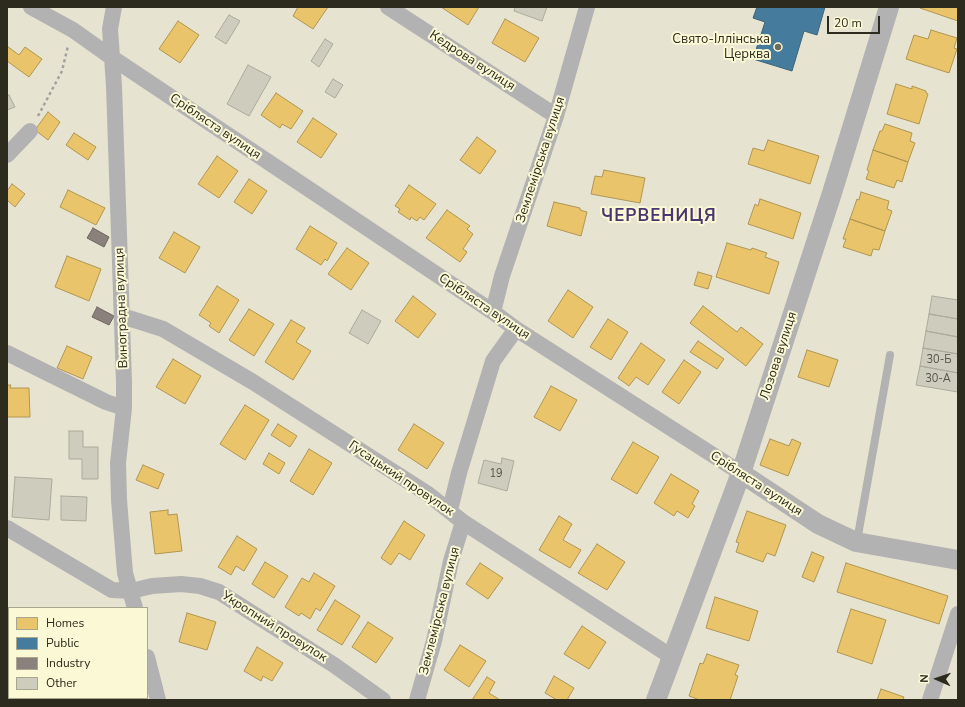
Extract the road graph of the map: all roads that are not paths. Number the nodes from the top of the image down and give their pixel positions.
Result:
1 (31, 7) edge
2 (114, 7) edge
3 (388, 7) edge
4 (587, 7) edge
5 (889, 7) edge
6 (111, 57) junction
7 (556, 116) junction
8 (30, 131) road end
9 (7, 155) edge
10 (493, 312) junction
11 (122, 316) junction
12 (516, 329) junction
13 (7, 353) edge
14 (890, 355) dead end
15 (124, 408) junction
16 (741, 473) junction
17 (450, 510) junction
18 (463, 522) junction
19 (7, 528) edge
20 (856, 542) junction
21 (958, 560) edge
22 (131, 591) junction
23 (135, 607) edge
24 (958, 614) edge
25 (672, 657) junction
26 (148, 660) edge
27 (158, 700) edge
28 (383, 700) edge
29 (417, 700) edge
30 (656, 700) edge
31 (930, 700) edge

1 - 6 street, Срібляста вулиця
2 - 6 street, Виноградна вулиця
3 - 7 street, Кедрова вулиця
4 - 7 street, Землемірська вулиця
5 - 16 street, Лозова вулиця
6 - 10 street, Срібляста вулиця
6 - 11 street, Виноградна вулиця
7 - 10 street, Землемірська вулиця
8 - 9 street
10 - 12 street, Срібляста вулиця
11 - 15 street, Виноградна вулиця
11 - 17 street, Гусацький провулок
12 - 16 street, Срібляста вулиця
12 - 17 street
13 - 15 street
14 - 20 lane
15 - 22 street, Виноградна вулиця
16 - 20 street, Срібляста вулиця
16 - 25 street, Лозова вулиця
17 - 18 street, Гусацький провулок
18 - 25 street, Гусацький провулок
18 - 29 street, Землемірська вулиця
19 - 22 street, Укропний провулок
20 - 21 street, Срібляста вулиця
22 - 23 street, Виноградна вулиця
22 - 28 street, Укропний провулок
24 - 31 street
25 - 30 street, Лозова вулиця
26 - 27 street

